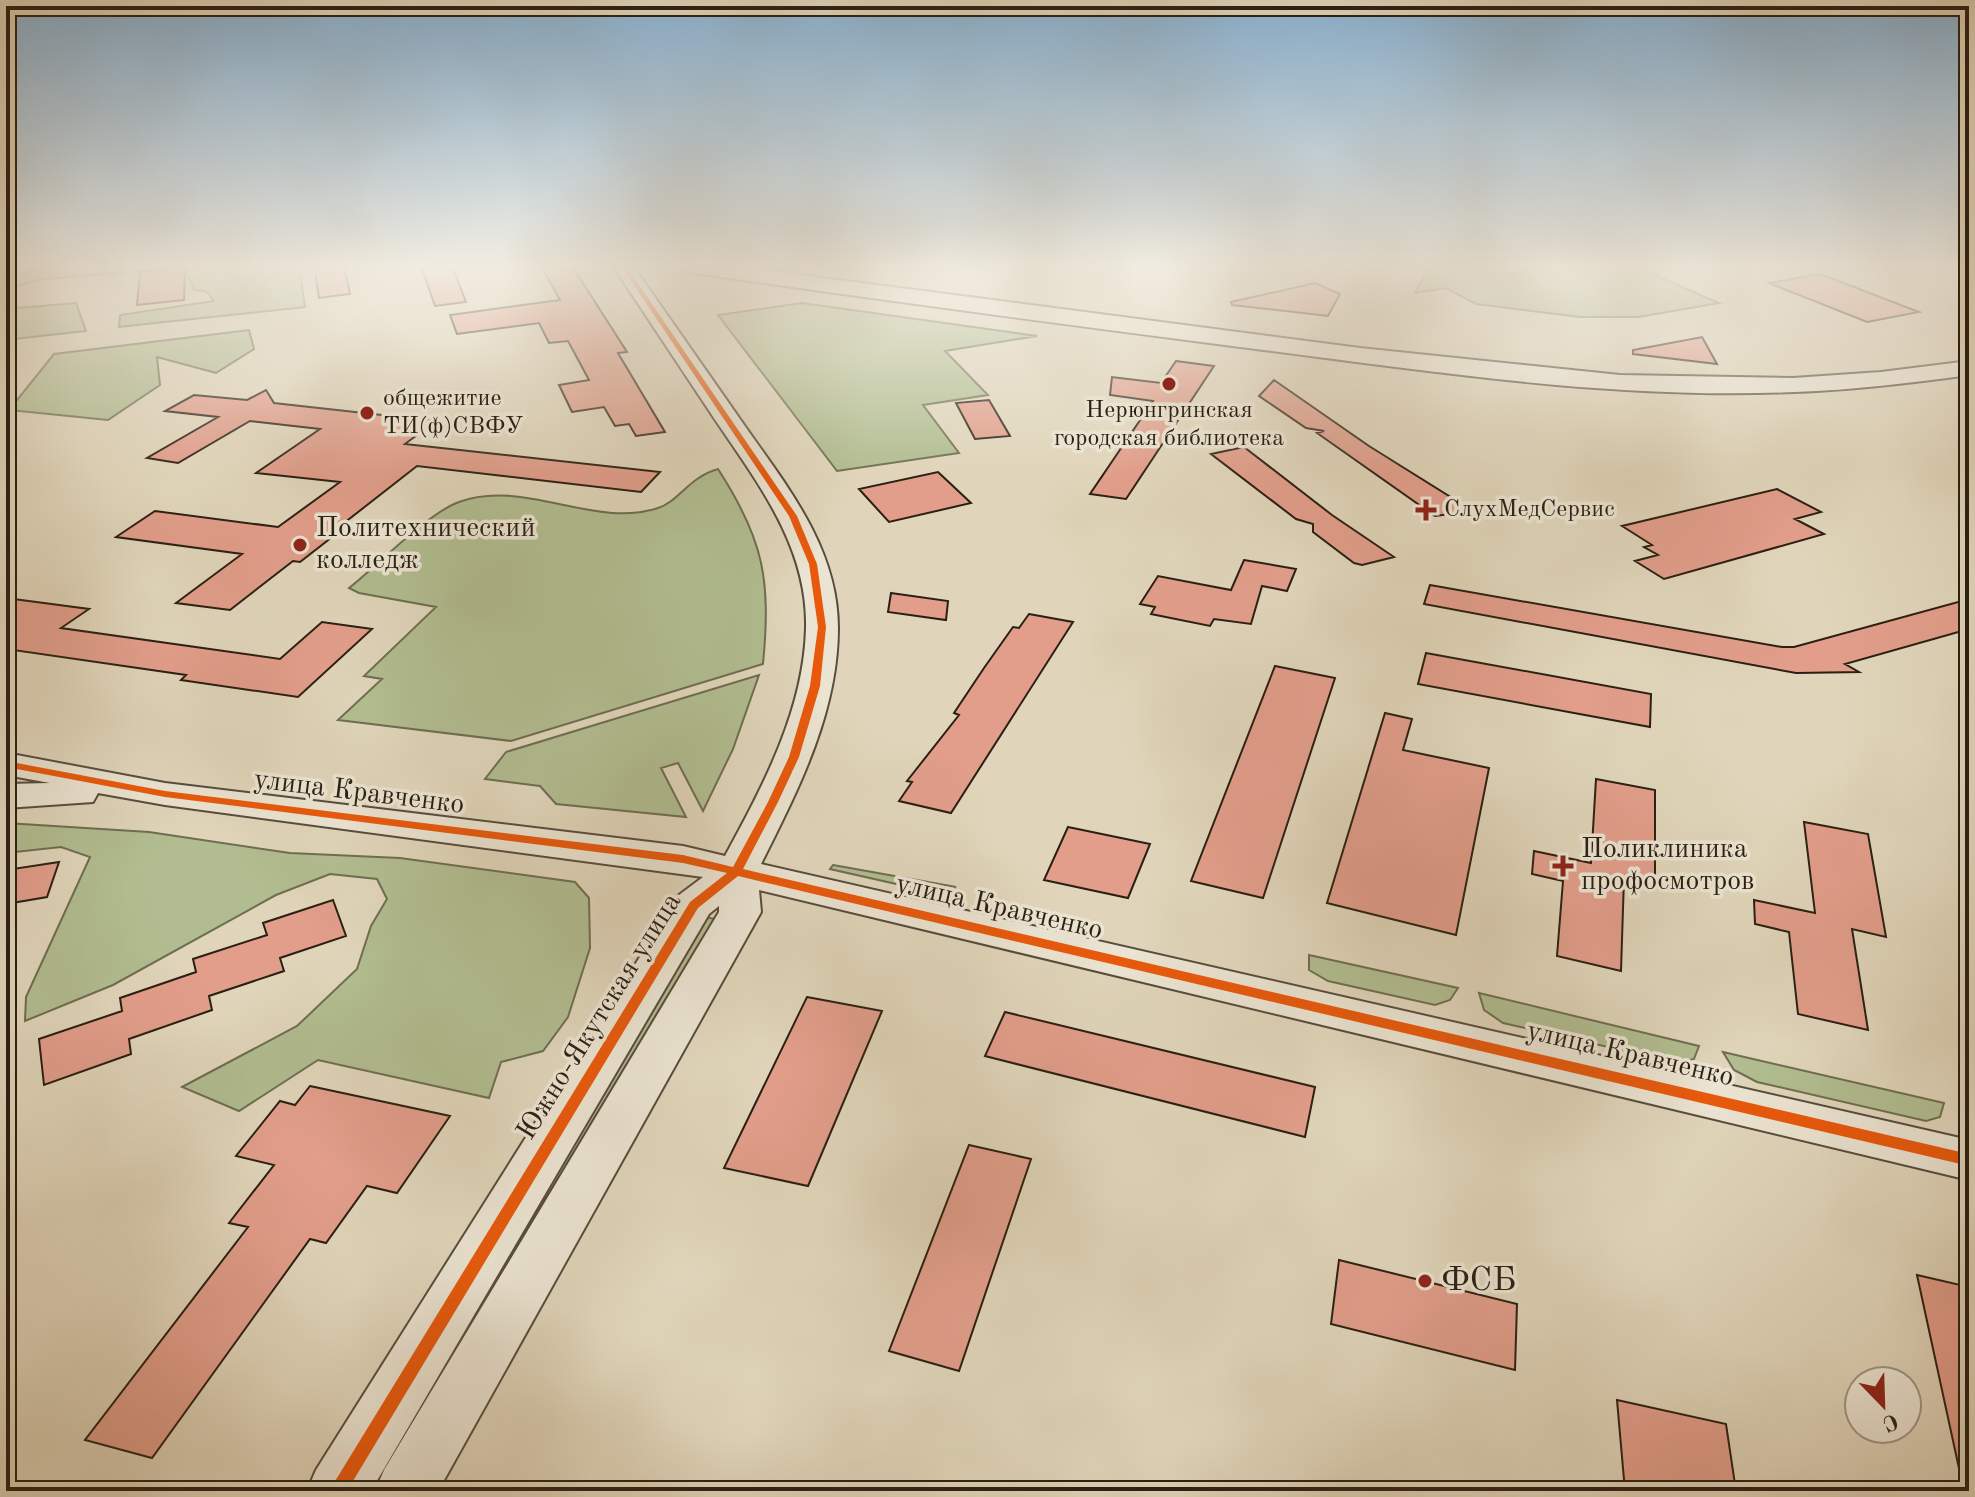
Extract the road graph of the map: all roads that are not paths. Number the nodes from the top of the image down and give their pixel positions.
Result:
1 (672, 336) edge
2 (1225, 336) edge
3 (1969, 368) edge
4 (6, 764) edge
5 (165, 794) junction
6 (6, 796) edge
7 (737, 871) junction
8 (1969, 1160) edge
9 (337, 1491) edge
10 (405, 1491) edge

1 - 7 street, Южно-Якутская улица
2 - 3 street
4 - 5 street, улица Кравченко
5 - 6 street
5 - 7 street, улица Кравченко
7 - 8 street, улица Кравченко
7 - 9 street, Южно-Якутская улица
7 - 10 street

